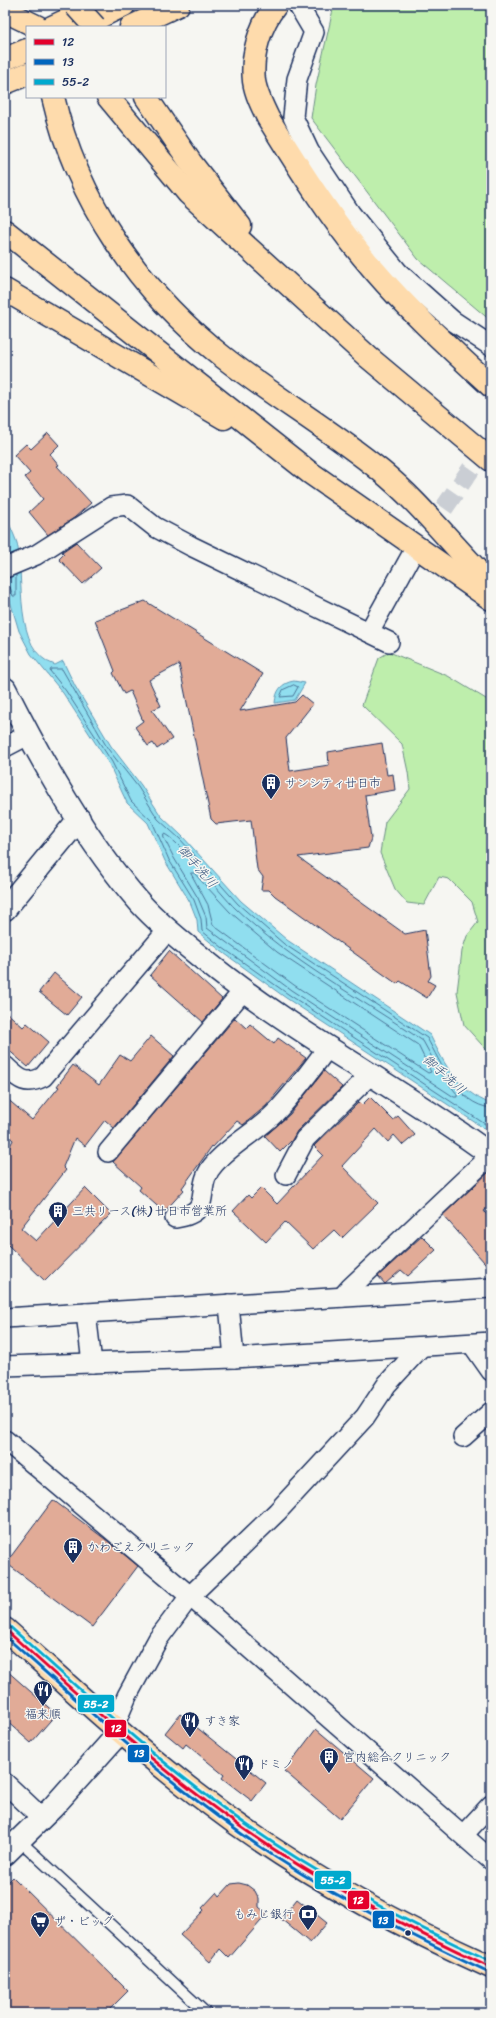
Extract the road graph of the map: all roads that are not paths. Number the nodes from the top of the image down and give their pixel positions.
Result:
1 (75, 5) edge
2 (99, 5) edge
3 (124, 5) edge
4 (178, 5) edge
5 (276, 5) edge
6 (299, 7) edge
7 (7, 12) edge
8 (36, 26) edge
9 (54, 26) edge
10 (81, 26) edge
11 (94, 26) edge
12 (133, 26) edge
13 (26, 37) edge
14 (5, 46) edge
15 (26, 50) edge
16 (5, 59) edge
17 (26, 74) edge
18 (5, 83) edge
19 (53, 98) edge
20 (109, 98) edge
21 (147, 98) edge
22 (5, 231) edge
23 (5, 290) edge
24 (299, 293) junction
25 (491, 346) edge
26 (491, 386) edge
27 (262, 435) junction
28 (491, 460) edge
29 (411, 556) tunnel mouth
30 (5, 568) edge
31 (491, 585) edge
32 (491, 599) edge
33 (369, 632) junction
34 (389, 642) dead end
35 (5, 689) edge
36 (28, 735) junction
37 (5, 747) edge
38 (79, 818) junction
39 (5, 909) edge
40 (168, 930) junction
41 (243, 991) junction
42 (328, 1047) junction
43 (5, 1066) edge
44 (370, 1075) junction
45 (108, 1152) dead end
46 (491, 1155) edge
47 (286, 1175) dead end
48 (175, 1218) dead end
49 (491, 1288) edge
50 (342, 1297) junction
51 (229, 1304) junction
52 (86, 1313) junction
53 (5, 1318) edge
54 (491, 1342) edge
55 (472, 1344) junction
56 (421, 1347) junction
57 (234, 1358) junction
58 (92, 1363) junction
59 (5, 1366) edge
60 (491, 1371) edge
61 (491, 1412) edge
62 (463, 1437) dead end
63 (5, 1440) edge
64 (190, 1596) junction
65 (5, 1629) edge
66 (117, 1729) junction
67 (5, 1783) edge
68 (491, 1805) edge
69 (42, 1818) junction
70 (464, 1834) junction
71 (12, 1847) edge
72 (491, 1860) edge
73 (491, 1968) edge
74 (206, 2013) edge

1 - 11 main road, bridge
2 - 9 main road
3 - 10 main road
4 - 12 main road
5 - 26 main road
6 - 25 street
7 - 8 main road
13 - 14 main road
15 - 16 main road
17 - 18 main road
19 - 31 main road
20 - 24 main road
21 - 24 main road
22 - 27 main road
23 - 27 main road
24 - 28 main road
27 - 32 main road
29 - 33 street
30 - 33 street
33 - 34 street
35 - 36 street
36 - 37 street
36 - 38 street
38 - 39 street
38 - 40 street
40 - 41 street
40 - 43 street
41 - 42 street
41 - 45 street
42 - 44 street
42 - 48 street
44 - 46 street
44 - 47 street
46 - 50 street
49 - 50 street
50 - 51 street
51 - 52 street
51 - 57 street
52 - 53 street
52 - 58 street
54 - 55 street
55 - 56 street
55 - 60 street
56 - 57 street
56 - 64 street
57 - 58 street
58 - 59 street
61 - 62 street
63 - 64 street
64 - 66 street
64 - 70 street
65 - 66 main road
66 - 69 street
66 - 73 main road
67 - 69 street
68 - 70 street
69 - 71 street
70 - 72 street
71 - 74 lane

